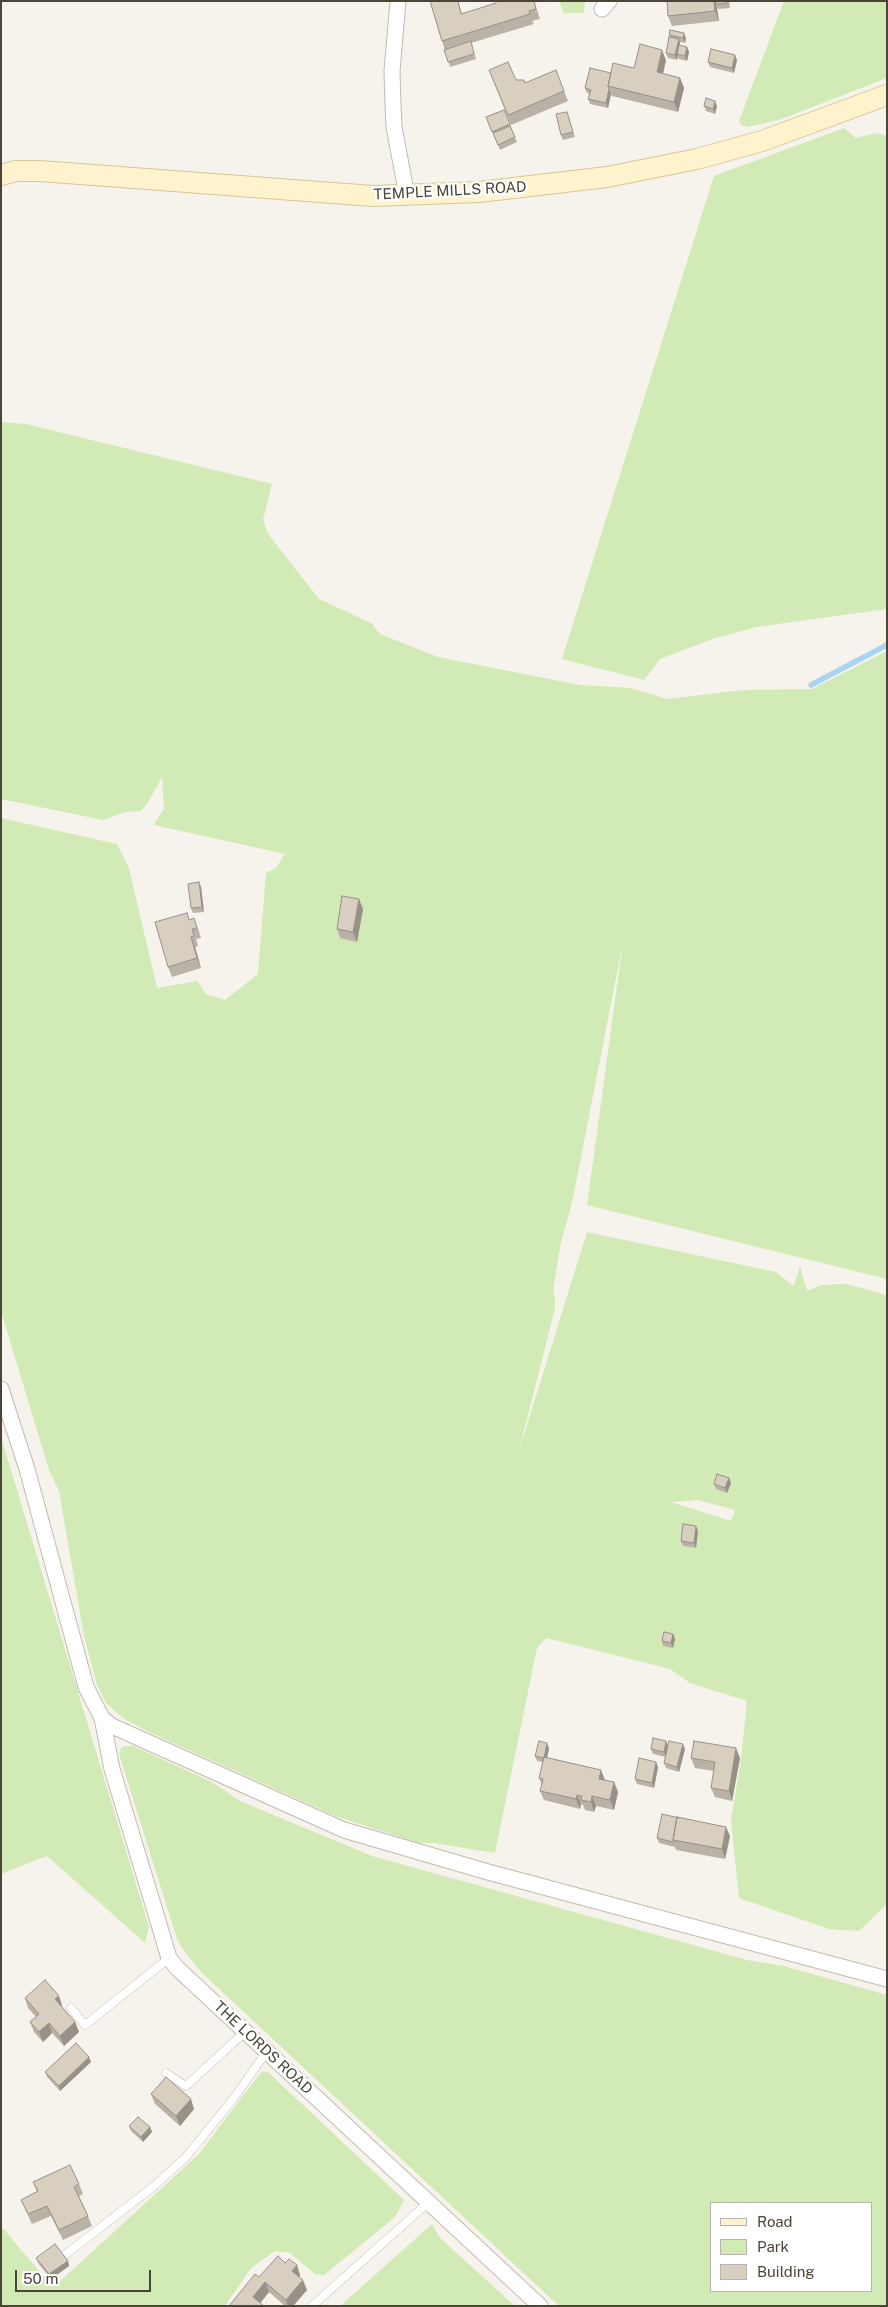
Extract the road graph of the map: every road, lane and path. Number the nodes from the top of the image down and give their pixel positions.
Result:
1 (398, 1) edge
2 (887, 95) edge
3 (1, 175) edge
4 (407, 196) junction
5 (1, 1389) edge
6 (102, 1718) junction
7 (169, 1958) junction
8 (887, 1979) edge
9 (71, 2008) dead end
10 (246, 2031) junction
11 (267, 2051) junction
12 (166, 2072) dead end
13 (429, 2202) junction
14 (66, 2254) dead end
15 (312, 2306) edge
16 (540, 2306) edge

1 - 4 street
2 - 4 street, TEMPLE MILLS ROAD
3 - 4 street, TEMPLE MILLS ROAD
5 - 6 street
6 - 7 street, THE LORDS ROAD
6 - 8 street
7 - 9 lane
7 - 10 street, THE LORDS ROAD
10 - 11 street, THE LORDS ROAD
10 - 12 lane
11 - 13 street, THE LORDS ROAD
11 - 14 lane
13 - 15 lane
13 - 16 street, THE LORDS ROAD

